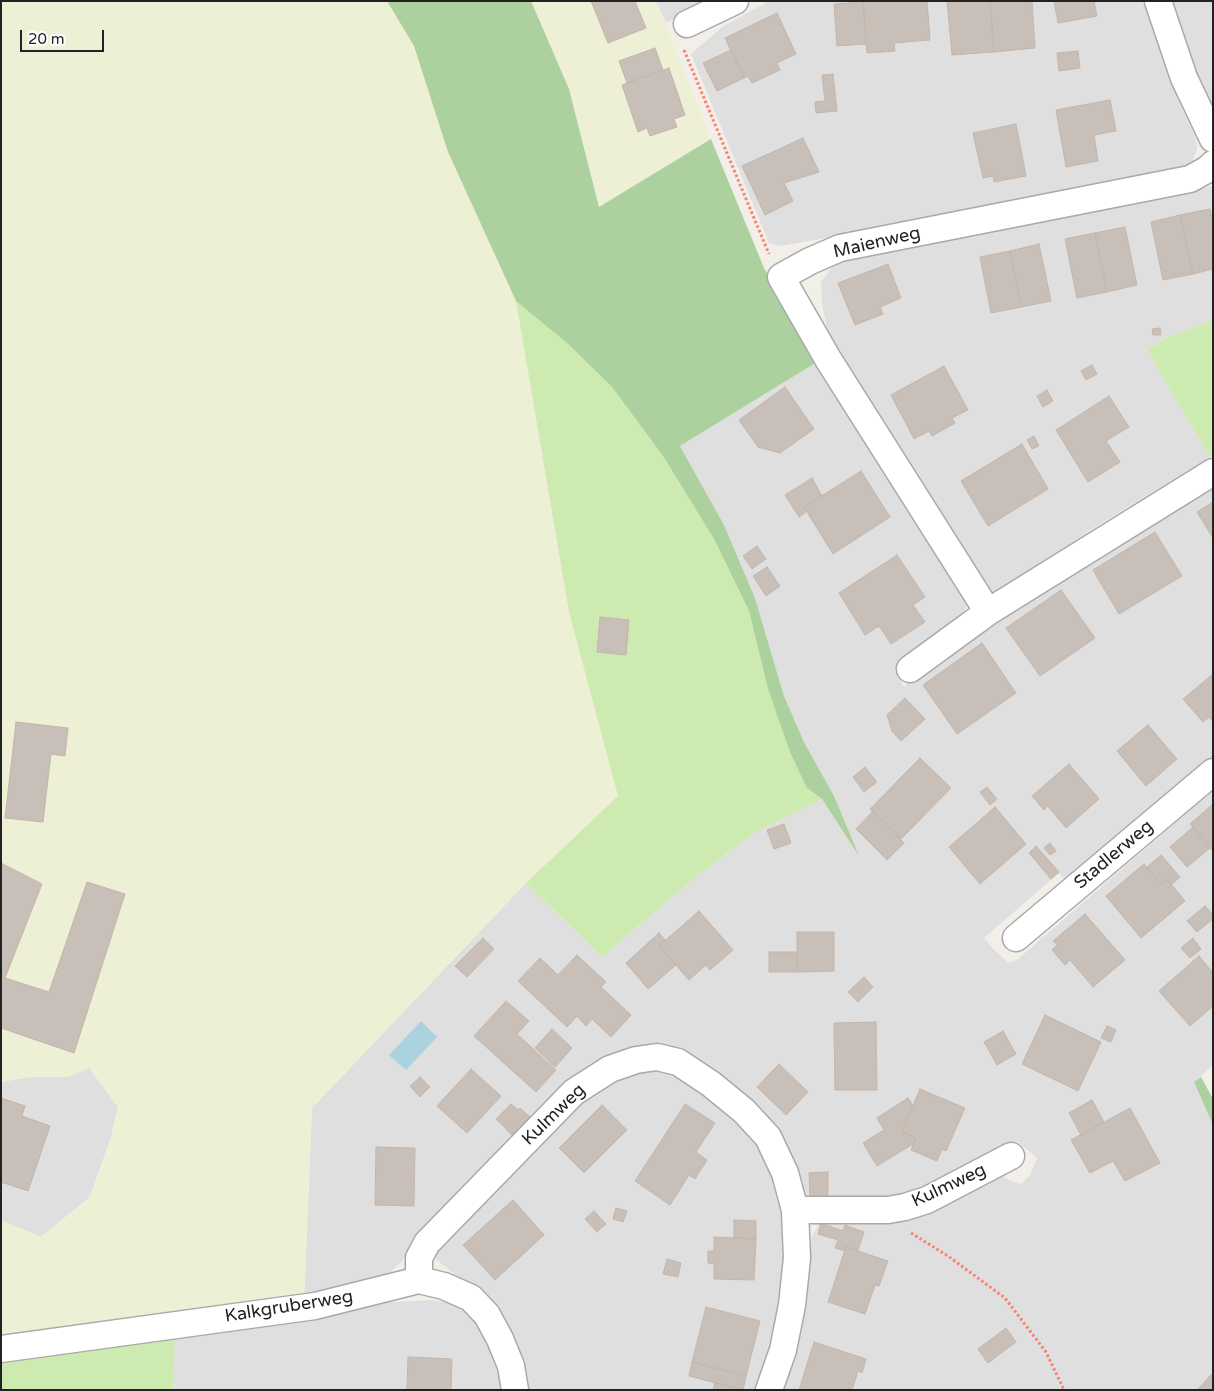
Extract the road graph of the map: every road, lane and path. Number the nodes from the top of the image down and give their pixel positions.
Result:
1 (735, 1) edge
2 (1158, 1) edge
3 (687, 24) joint
4 (1213, 139) edge
5 (1213, 164) edge
6 (781, 277) junction
7 (1213, 472) edge
8 (988, 612) junction
9 (910, 669) dead end
10 (1213, 772) edge
11 (1016, 938) dead end
12 (1010, 1156) dead end
13 (795, 1210) junction
14 (888, 1210) junction
15 (419, 1280) junction
16 (1, 1349) edge
17 (514, 1390) edge
18 (769, 1390) edge
19 (1064, 1390) edge

1 - 3 street
2 - 4 street
3 - 6 path
5 - 6 street, Maienweg
6 - 8 street
7 - 8 street
8 - 9 street
10 - 11 street, Stadlerweg
12 - 14 street, Kulmweg
13 - 14 street, Kulmweg
13 - 15 street, Kulmweg
13 - 18 street, Kulmweg
14 - 19 path
15 - 16 street, Kalkgruberweg
15 - 17 street, Kalkgruberweg

